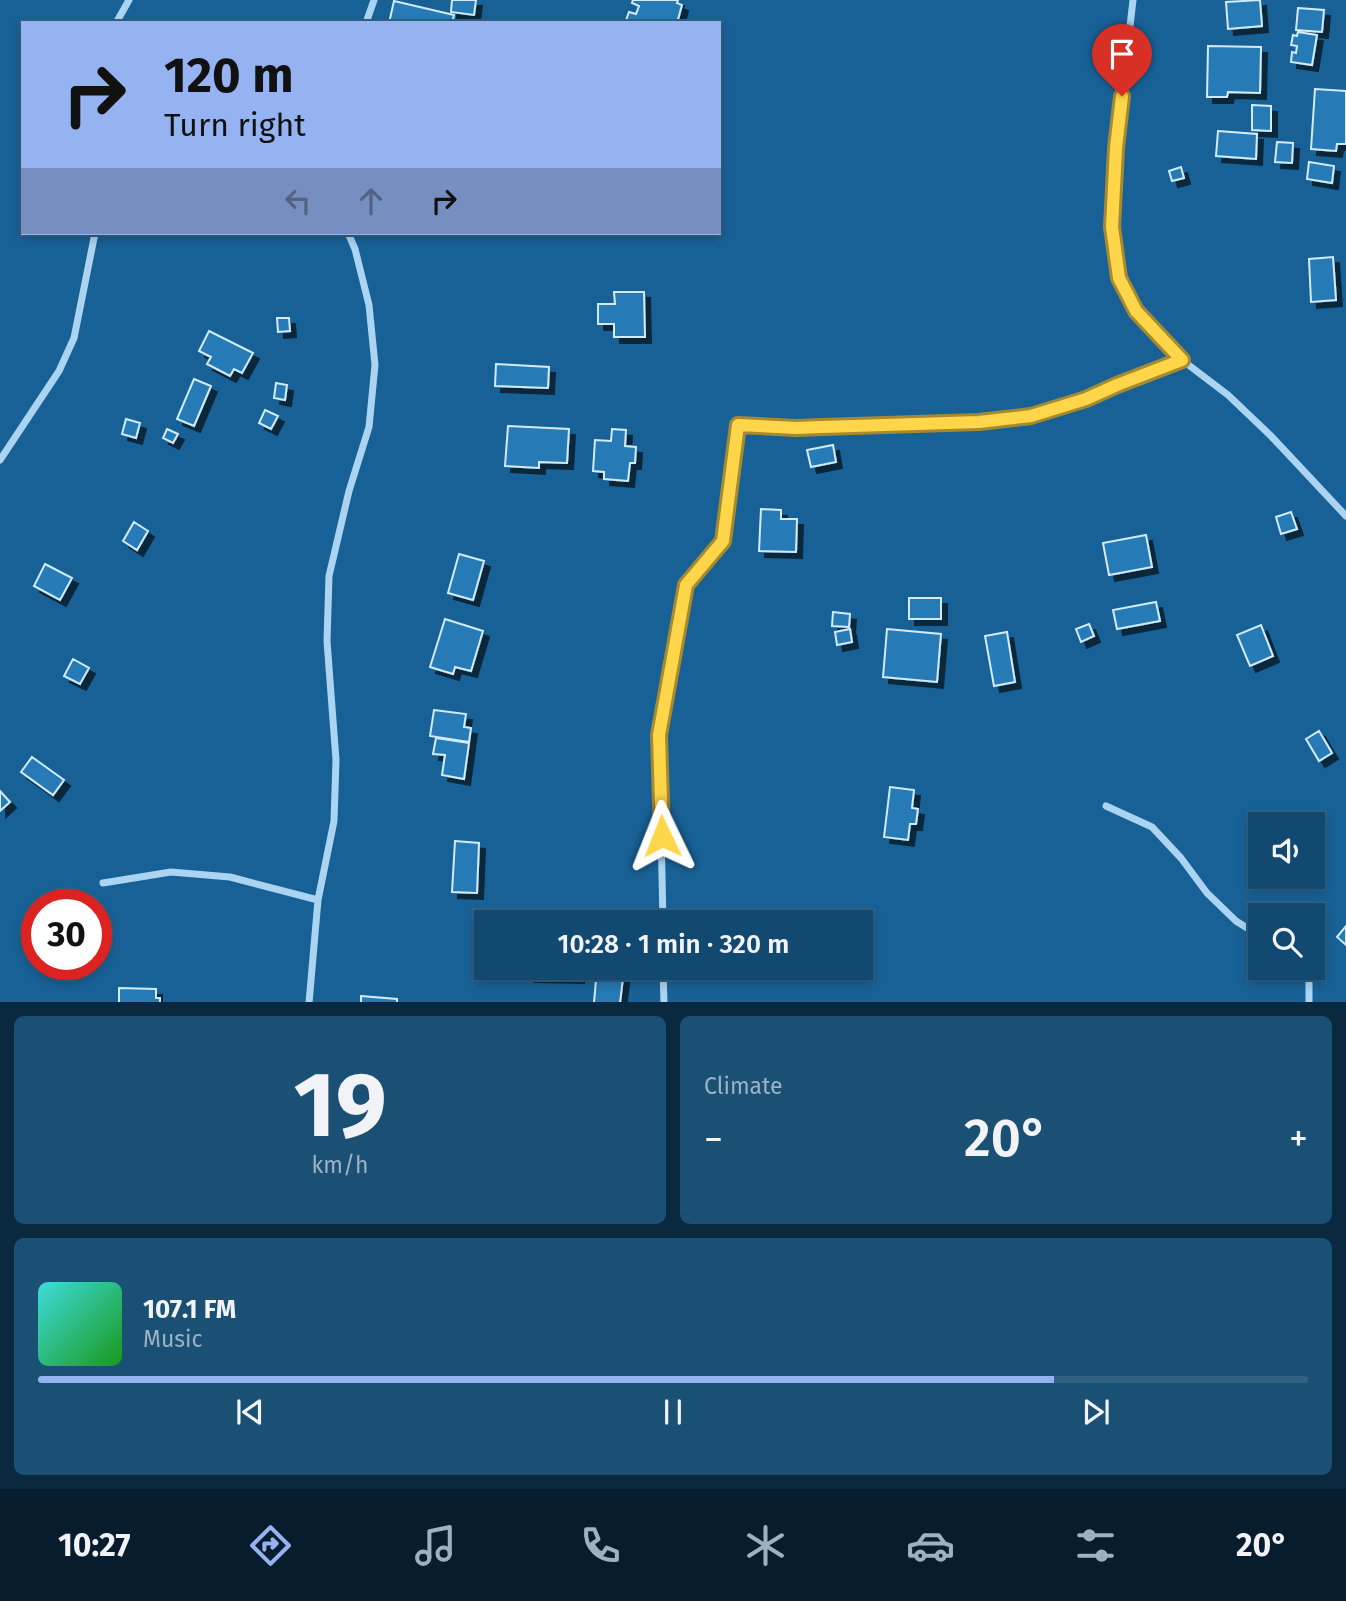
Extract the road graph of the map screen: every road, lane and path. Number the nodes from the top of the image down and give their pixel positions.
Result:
1 (129, 0) edge
2 (374, 0) edge
3 (1133, 0) edge
4 (117, 21) edge
5 (367, 21) edge
6 (95, 235) edge
7 (349, 235) edge
8 (1182, 360) junction
9 (0, 460) edge
10 (1346, 516) edge
11 (1106, 806) dead end
12 (103, 883) dead end
13 (318, 900) junction
14 (663, 910) edge
15 (1248, 928) edge
16 (663, 980) edge
17 (1310, 980) edge
18 (309, 1002) edge
19 (664, 1002) edge
20 (1309, 1002) edge

1 - 4 street
2 - 5 street
3 - 8 street
6 - 9 street
7 - 13 street
8 - 10 street
8 - 14 street
11 - 15 street
12 - 13 street
13 - 18 street
16 - 19 street
17 - 20 street

